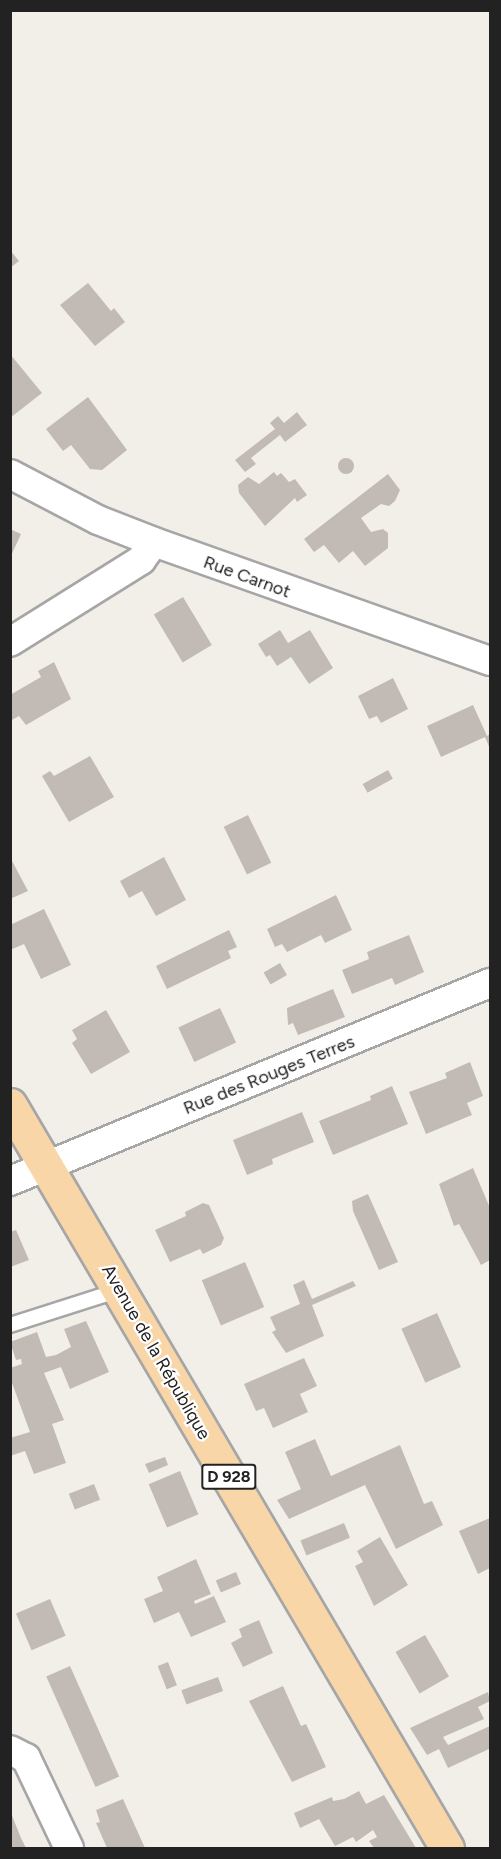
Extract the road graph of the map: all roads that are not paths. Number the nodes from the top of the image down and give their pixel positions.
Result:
1 (10, 474) edge
2 (154, 542) junction
3 (10, 642) edge
4 (490, 661) edge
5 (490, 983) edge
6 (10, 1105) edge
7 (46, 1166) junction
8 (10, 1181) edge
9 (120, 1290) junction
10 (10, 1325) edge
11 (10, 1750) edge
12 (69, 1848) edge
13 (447, 1848) edge

1 - 2 street, Rue Carnot
2 - 3 street
2 - 4 street, Rue Carnot
5 - 7 street, Rue des Rouges Terres
6 - 7 main road, Avenue de la République / D 928
7 - 8 street, Rue des Rouges Terres
7 - 9 main road, Avenue de la République / D 928
9 - 10 lane
9 - 13 main road, Avenue de la République / D 928
11 - 12 street

